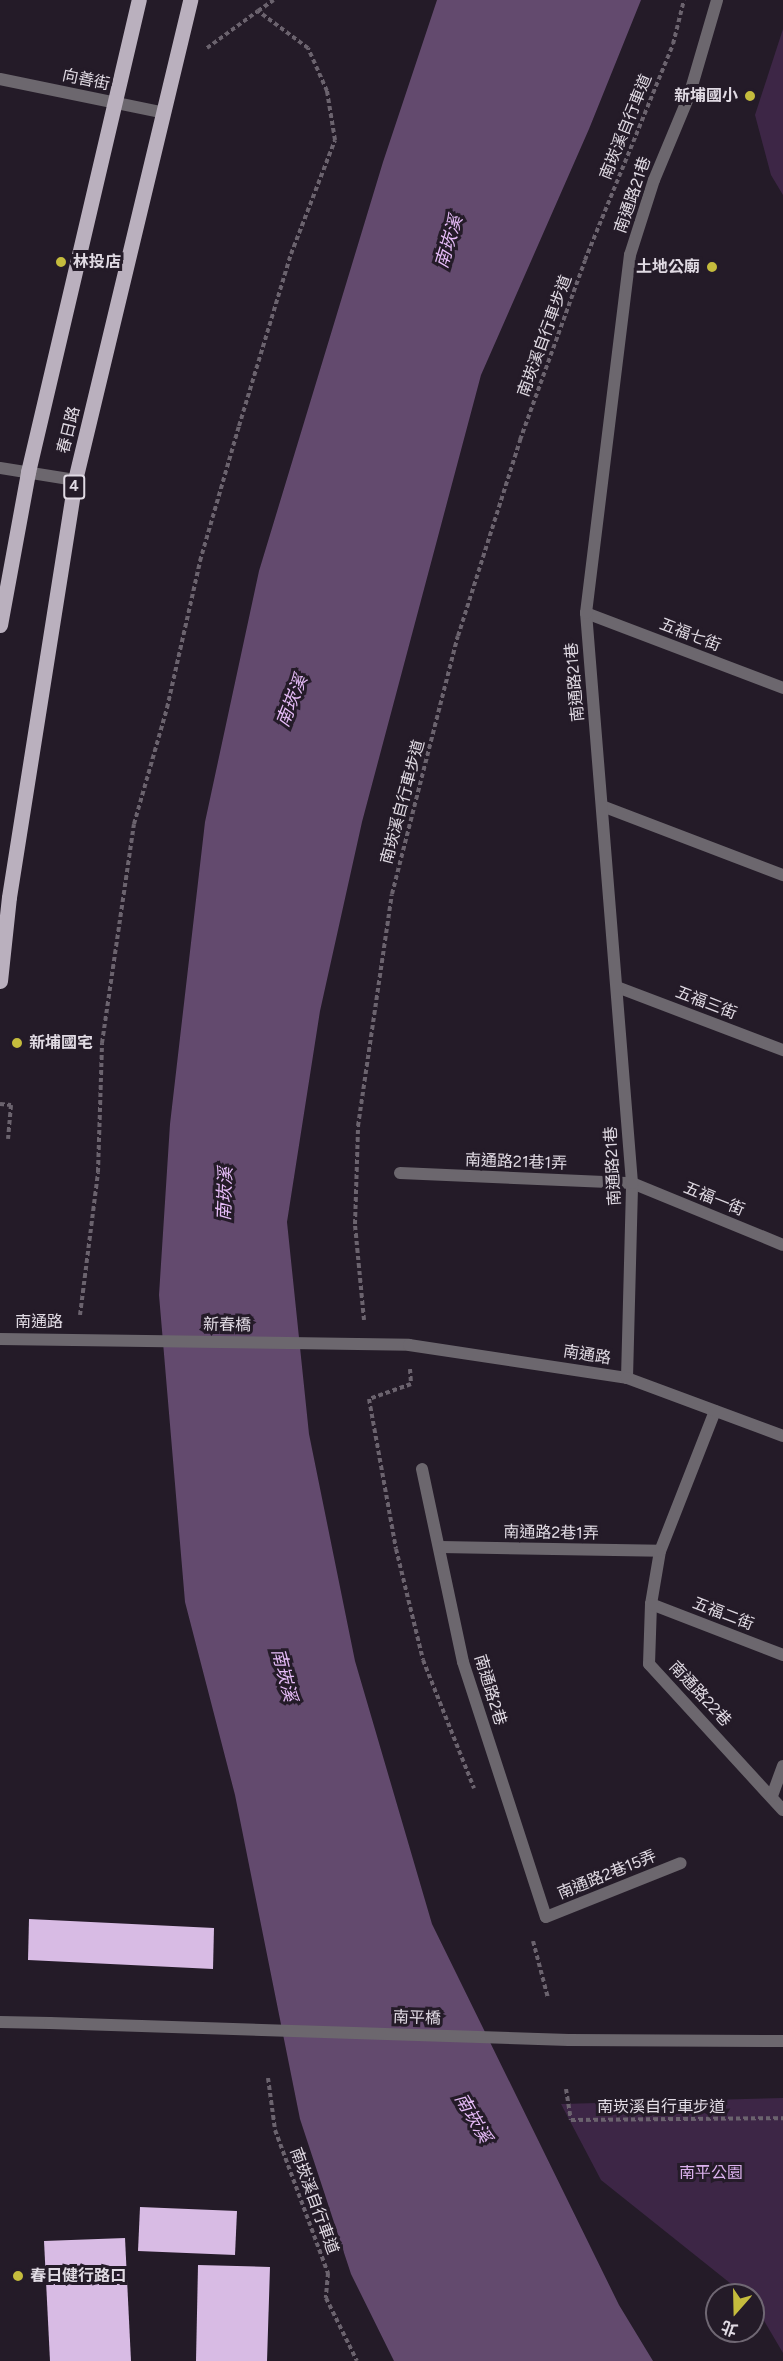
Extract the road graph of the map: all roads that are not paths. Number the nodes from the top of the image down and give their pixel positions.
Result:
1 (140, 0) edge
2 (190, 0) edge
3 (717, 0) edge
4 (0, 79) edge
5 (114, 102) junction
6 (165, 113) junction
7 (0, 468) edge
8 (28, 472) junction
9 (75, 480) junction
10 (586, 613) junction
11 (0, 625) edge
12 (783, 688) edge
13 (603, 806) junction
14 (783, 875) edge
15 (0, 981) edge
16 (617, 987) junction
17 (783, 1050) edge
18 (400, 1173) dead end
19 (632, 1183) junction
20 (783, 1245) edge
21 (0, 1339) edge
22 (77, 1339) joint
23 (377, 1344) joint
24 (627, 1377) junction
25 (715, 1411) junction
26 (783, 1437) edge
27 (422, 1469) dead end
28 (441, 1547) junction
29 (660, 1551) junction
30 (651, 1604) junction
31 (783, 1655) edge
32 (783, 1766) edge
33 (772, 1796) junction
34 (783, 1810) edge
35 (681, 1863) dead end
36 (546, 1917) joint
37 (0, 2022) edge
38 (783, 2041) edge

1 - 5 main road, 春日路
2 - 6 main road, 春日路 / 4
3 - 10 street, 南通路21巷
4 - 5 street, 向善街
5 - 6 street, 向善街
5 - 8 main road, 春日路
6 - 9 main road, 春日路 / 4
7 - 8 street
8 - 9 street
8 - 11 main road, 春日路
9 - 15 main road, 春日路 / 4
10 - 12 street, 五福七街
10 - 13 street, 南通路21巷
13 - 14 street
13 - 16 street, 南通路21巷
16 - 17 street, 五福三街
16 - 19 street, 南通路21巷
18 - 19 street, 南通路21巷1弄
19 - 20 street, 五福一街
19 - 24 street, 南通路21巷
21 - 22 street, 南通路
22 - 23 street, 新春橋
23 - 24 street, 南通路
24 - 25 street, 南通路
25 - 26 street, 南通路
25 - 29 street, 南通路22巷
27 - 28 street, 南通路2巷
28 - 29 street, 南通路2巷1弄
28 - 36 street, 南通路2巷
29 - 30 street, 南通路22巷
30 - 31 street, 五福二街
30 - 33 street, 南通路22巷
32 - 33 street
33 - 34 street, 南通路22巷
35 - 36 street, 南通路2巷15弄
37 - 38 street, 南平橋, bridge

